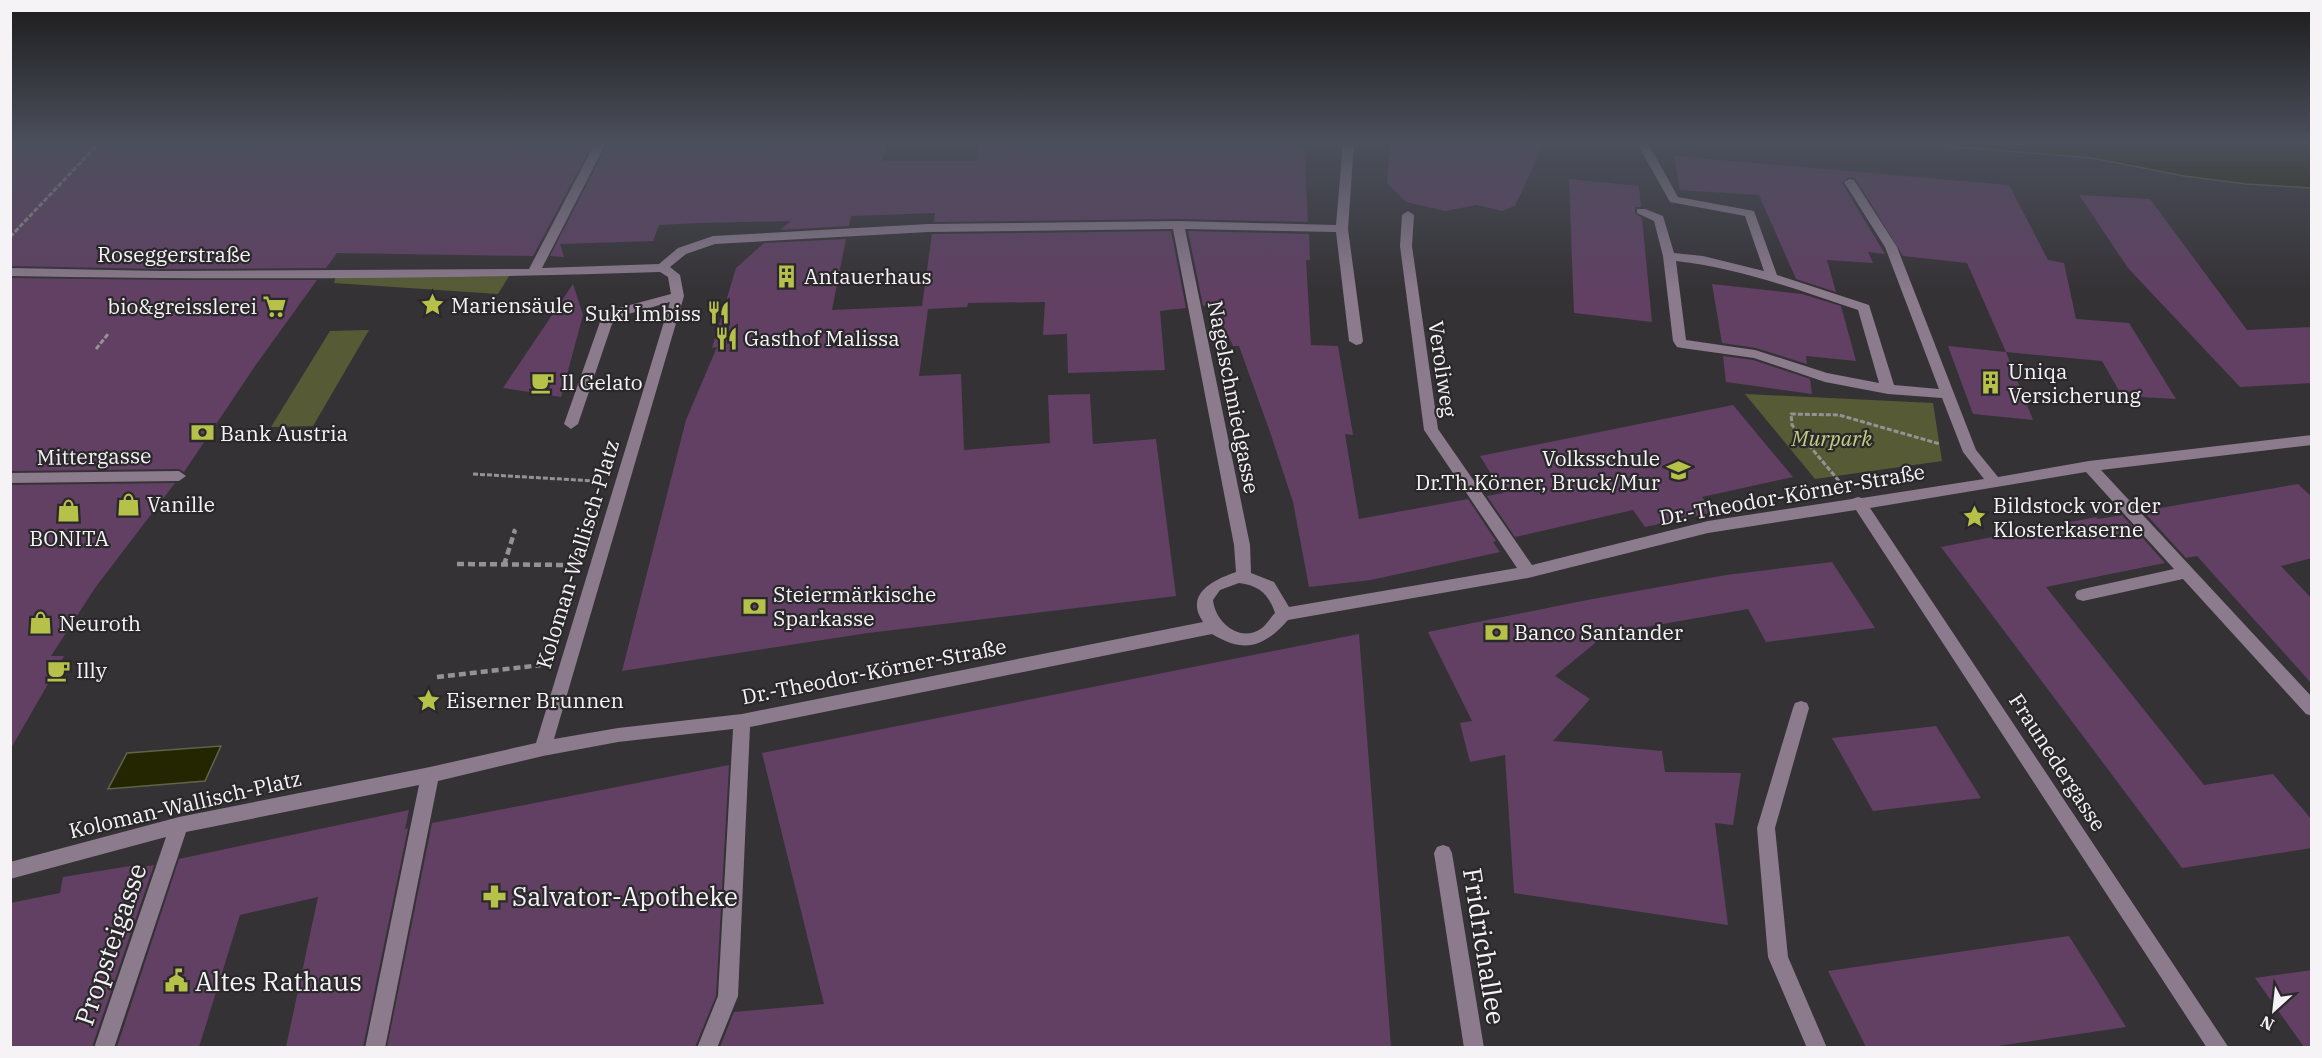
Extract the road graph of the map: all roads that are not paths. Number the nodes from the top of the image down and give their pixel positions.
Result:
1 (574, 192) edge
2 (1345, 192) edge
3 (1670, 192) edge
4 (1857, 192) edge
5 (1641, 211) dead end
6 (1408, 215) dead end
7 (1178, 225) junction
8 (1342, 230) junction
9 (1669, 256) junction
10 (535, 268) junction
11 (662, 268) junction
12 (10, 272) edge
13 (1772, 277) junction
14 (678, 296) junction
15 (1356, 341) dead end
16 (1888, 389) junction
17 (1947, 394) junction
18 (571, 424) dead end
19 (2312, 440) edge
20 (2090, 466) junction
21 (179, 476) dead end
22 (10, 478) edge
23 (1995, 483) junction
24 (1858, 502) junction
25 (1528, 572) junction
26 (2188, 572) junction
27 (1244, 577) junction
28 (2083, 595) dead end
29 (1283, 614) junction
30 (1213, 627) junction
31 (1801, 708) dead end
32 (2312, 709) edge
33 (742, 721) junction
34 (543, 749) junction
35 (430, 775) junction
36 (180, 825) junction
37 (1443, 853) dead end
38 (10, 871) edge
39 (104, 1047) edge
40 (375, 1047) edge
41 (707, 1047) edge
42 (1474, 1047) edge
43 (1817, 1047) edge
44 (2219, 1047) edge

1 - 10 street
2 - 8 street
3 - 13 street
4 - 17 street
5 - 9 street
6 - 25 street, Veroliweg
7 - 8 street
7 - 11 street
7 - 27 street, Nagelschmiedgasse
8 - 15 street
9 - 13 street
9 - 16 street
10 - 11 street
10 - 12 street, Roseggerstraße
11 - 14 street
13 - 16 street
14 - 18 street
14 - 34 street, Koloman-Wallisch-Platz
16 - 17 street
17 - 23 street
19 - 20 street, Dr.-Theodor-Körner-Straße
20 - 23 street, Dr.-Theodor-Körner-Straße
20 - 26 street
21 - 22 street, Mittergasse
23 - 24 street, Dr.-Theodor-Körner-Straße
24 - 25 street, Dr.-Theodor-Körner-Straße
24 - 44 street, Fraunedergasse
25 - 29 street, Dr.-Theodor-Körner-Straße
26 - 28 street
26 - 32 street
27 - 29 street
27 - 30 street
29 - 30 street
30 - 33 street, Dr.-Theodor-Körner-Straße
31 - 43 street
33 - 34 street, Dr.-Theodor-Körner-Straße
33 - 41 street
34 - 35 street, Koloman-Wallisch-Platz
35 - 36 street, Koloman-Wallisch-Platz
35 - 40 street
36 - 38 street, Koloman-Wallisch-Platz
36 - 39 street, Propsteigasse
37 - 42 street, Fridrichallee

